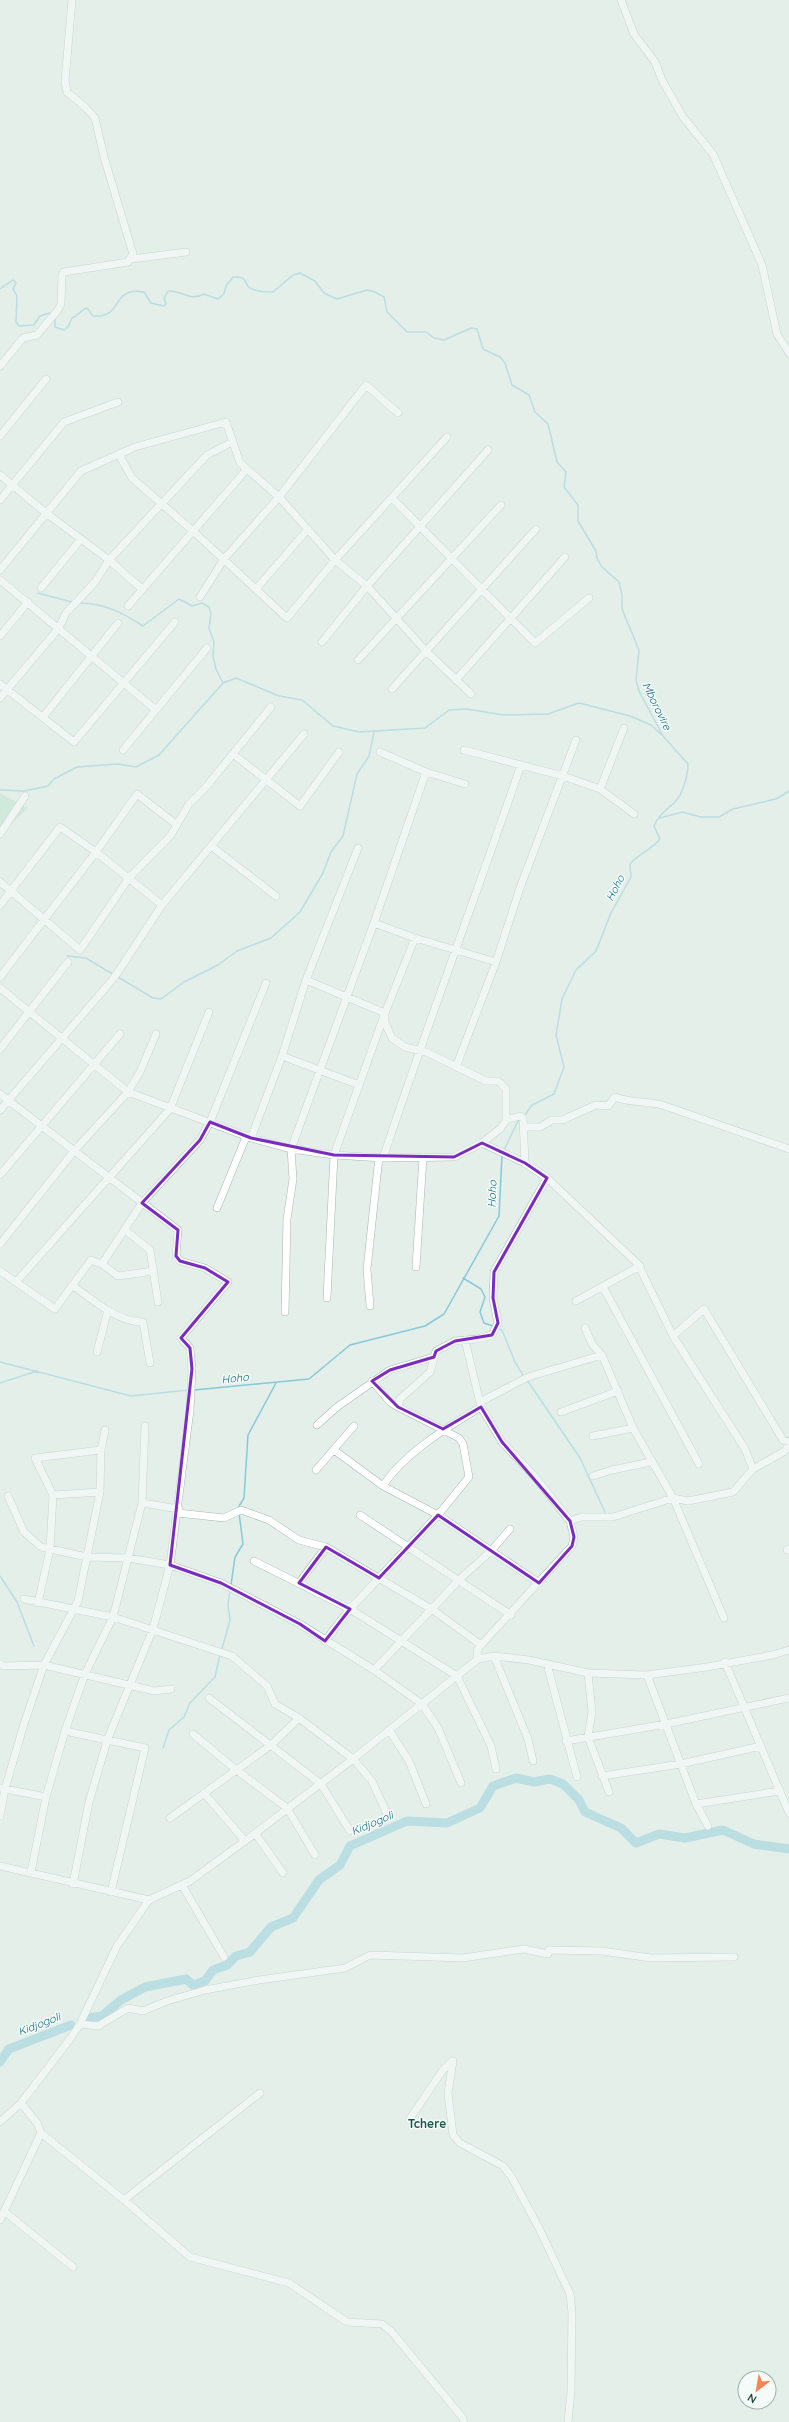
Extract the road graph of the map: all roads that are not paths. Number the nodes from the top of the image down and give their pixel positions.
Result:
1 (72, 0) edge
2 (621, 0) edge
3 (186, 252) dead end
4 (132, 259) junction
5 (789, 353) edge
6 (0, 366) edge
7 (46, 379) dead end
8 (118, 402) dead end
9 (398, 413) dead end
10 (0, 436) edge
11 (447, 437) dead end
12 (232, 442) junction
13 (488, 450) dead end
14 (119, 455) junction
15 (247, 469) junction
16 (0, 475) edge
17 (13, 484) junction
18 (279, 496) junction
19 (392, 498) junction
20 (0, 500) edge
21 (161, 503) junction
22 (501, 505) dead end
23 (46, 513) junction
24 (420, 527) junction
25 (308, 529) junction
26 (536, 529) dead end
27 (193, 531) junction
28 (81, 539) junction
29 (451, 558) junction
30 (564, 558) dead end
31 (224, 559) junction
32 (109, 560) junction
33 (335, 560) junction
34 (0, 570) edge
35 (0, 580) edge
36 (367, 586) junction
37 (41, 588) dead end
38 (480, 588) junction
39 (256, 589) junction
40 (142, 590) junction
41 (200, 597) dead end
42 (589, 598) dead end
43 (28, 602) junction
44 (128, 606) dead end
45 (397, 618) junction
46 (510, 618) junction
47 (175, 622) dead end
48 (118, 623) dead end
49 (59, 628) junction
50 (0, 636) edge
51 (322, 642) dead end
52 (207, 648) dead end
53 (425, 650) junction
54 (92, 655) junction
55 (358, 660) dead end
56 (456, 680) junction
57 (0, 684) edge
58 (125, 684) junction
59 (392, 689) dead end
60 (7, 690) junction
61 (471, 694) dead end
62 (0, 698) edge
63 (270, 707) dead end
64 (156, 710) junction
65 (42, 717) junction
66 (624, 728) dead end
67 (304, 734) dead end
68 (576, 740) dead end
69 (123, 750) dead end
70 (464, 750) dead end
71 (340, 752) dead end
72 (380, 752) dead end
73 (233, 754) junction
74 (521, 765) junction
75 (426, 772) junction
76 (563, 776) junction
77 (266, 782) junction
78 (465, 784) dead end
79 (600, 788) junction
80 (25, 796) dead end
81 (634, 814) dead end
82 (177, 824) junction
83 (0, 834) edge
84 (211, 846) junction
85 (358, 848) dead end
86 (96, 852) junction
87 (129, 878) junction
88 (0, 882) edge
89 (10, 890) junction
90 (276, 896) dead end
91 (0, 905) edge
92 (162, 906) junction
93 (44, 919) junction
94 (374, 923) junction
95 (415, 938) junction
96 (456, 949) junction
97 (68, 962) dead end
98 (496, 962) junction
99 (0, 977) edge
100 (306, 980) junction
101 (266, 983) dead end
102 (0, 988) edge
103 (346, 998) junction
104 (29, 1012) junction
105 (209, 1012) dead end
106 (385, 1013) junction
107 (120, 1034) dead end
108 (156, 1034) dead end
109 (62, 1040) junction
110 (0, 1049) edge
111 (419, 1051) junction
112 (282, 1056) junction
113 (94, 1065) junction
114 (456, 1067) junction
115 (319, 1070) junction
116 (359, 1085) junction
117 (128, 1092) junction
118 (0, 1094) edge
119 (8, 1101) junction
120 (170, 1108) junction
121 (0, 1110) edge
122 (506, 1120) junction
123 (210, 1122) junction
124 (41, 1126) junction
125 (524, 1128) junction
126 (248, 1138) junction
127 (482, 1143) junction
128 (291, 1149) junction
129 (789, 1149) edge
130 (74, 1151) junction
131 (334, 1155) junction
132 (381, 1157) junction
133 (423, 1157) junction
134 (525, 1163) junction
135 (0, 1175) edge
136 (108, 1177) junction
137 (547, 1178) junction
138 (142, 1204) junction
139 (217, 1208) dead end
140 (125, 1230) junction
141 (0, 1244) edge
142 (102, 1264) junction
143 (640, 1266) junction
144 (416, 1267) dead end
145 (0, 1271) edge
146 (154, 1271) junction
147 (16, 1282) junction
148 (72, 1286) junction
149 (603, 1287) junction
150 (327, 1298) dead end
151 (576, 1301) dead end
152 (158, 1302) dead end
153 (370, 1306) dead end
154 (108, 1310) junction
155 (284, 1312) dead end
156 (585, 1328) dead end
157 (673, 1336) junction
158 (465, 1340) junction
159 (97, 1352) dead end
160 (602, 1355) junction
161 (434, 1357) junction
162 (150, 1363) dead end
163 (372, 1381) junction
164 (618, 1391) junction
165 (480, 1404) junction
166 (398, 1407) junction
167 (561, 1412) dead end
168 (317, 1425) dead end
169 (145, 1426) dead end
170 (354, 1426) dead end
171 (633, 1428) junction
172 (443, 1429) junction
173 (105, 1430) dead end
174 (593, 1436) dead end
175 (789, 1443) edge
176 (101, 1450) junction
177 (334, 1450) junction
178 (651, 1462) junction
179 (699, 1464) dead end
180 (753, 1469) junction
181 (316, 1470) dead end
182 (593, 1476) dead end
183 (383, 1486) junction
184 (100, 1492) junction
185 (53, 1495) junction
186 (8, 1496) dead end
187 (673, 1498) junction
188 (142, 1503) junction
189 (178, 1511) junction
190 (360, 1514) dead end
191 (438, 1515) junction
192 (570, 1521) junction
193 (510, 1529) dead end
194 (407, 1546) junction
195 (326, 1547) junction
196 (50, 1549) junction
197 (491, 1551) junction
198 (87, 1557) junction
199 (128, 1558) junction
200 (254, 1561) dead end
201 (170, 1565) junction
202 (380, 1578) junction
203 (460, 1579) junction
204 (299, 1582) junction
205 (539, 1583) junction
206 (24, 1600) dead end
207 (38, 1603) junction
208 (350, 1609) junction
209 (433, 1610) junction
210 (74, 1611) junction
211 (510, 1614) junction
212 (114, 1617) junction
213 (724, 1618) dead end
214 (153, 1629) junction
215 (325, 1640) junction
216 (401, 1643) junction
217 (481, 1645) junction
218 (789, 1650) edge
219 (494, 1656) junction
220 (478, 1660) junction
221 (725, 1662) junction
222 (0, 1664) edge
223 (547, 1664) junction
224 (44, 1665) junction
225 (374, 1670) junction
226 (588, 1673) junction
227 (85, 1674) junction
228 (647, 1675) junction
229 (457, 1676) junction
230 (130, 1684) junction
231 (171, 1689) dead end
232 (209, 1698) dead end
233 (789, 1698) edge
234 (422, 1704) junction
235 (745, 1708) junction
236 (299, 1718) junction
237 (666, 1724) junction
238 (389, 1730) junction
239 (65, 1731) junction
240 (193, 1734) dead end
241 (588, 1737) junction
242 (108, 1738) junction
243 (566, 1741) junction
244 (271, 1745) junction
245 (761, 1746) junction
246 (353, 1759) junction
247 (533, 1761) dead end
248 (681, 1764) junction
249 (496, 1769) dead end
250 (235, 1770) junction
251 (602, 1776) junction
252 (577, 1777) dead end
253 (461, 1782) dead end
254 (321, 1784) junction
255 (3, 1789) edge
256 (780, 1791) junction
257 (609, 1792) dead end
258 (204, 1793) junction
259 (46, 1796) junction
260 (426, 1804) dead end
261 (696, 1804) junction
262 (287, 1808) junction
263 (789, 1813) edge
264 (387, 1814) dead end
265 (0, 1816) edge
266 (170, 1818) dead end
267 (708, 1826) dead end
268 (350, 1831) dead end
269 (255, 1834) junction
270 (245, 1841) junction
271 (315, 1855) dead end
272 (0, 1866) edge
273 (30, 1872) junction
274 (283, 1873) dead end
275 (73, 1884) junction
276 (182, 1885) junction
277 (111, 1892) junction
278 (149, 1900) junction
279 (224, 1957) dead end
280 (734, 1957) dead end
281 (80, 2024) junction
282 (260, 2093) dead end
283 (21, 2103) junction
284 (409, 2120) dead end
285 (0, 2122) edge
286 (41, 2133) junction
287 (124, 2200) junction
288 (5, 2212) junction
289 (0, 2220) edge
290 (73, 2267) dead end
291 (464, 2422) edge
292 (568, 2422) edge

1 - 4 street
2 - 5 street
3 - 4 street
4 - 6 street
7 - 10 street
8 - 17 street
9 - 18 street
11 - 19 street
12 - 14 street
12 - 15 street
12 - 21 street
13 - 24 street
14 - 21 street
14 - 23 street
15 - 18 street
15 - 27 street
16 - 17 street
17 - 20 street
17 - 23 street
18 - 25 street
18 - 31 street
19 - 24 street
19 - 33 street
21 - 27 street
21 - 32 street
22 - 29 street
23 - 28 street
23 - 34 street
24 - 29 street
24 - 36 street
25 - 33 street
25 - 39 street
26 - 38 street
27 - 31 street
27 - 40 street
28 - 32 street
28 - 37 street
29 - 38 street
29 - 45 street
30 - 46 street
31 - 39 street
31 - 41 street
32 - 40 street
32 - 49 street
33 - 36 street
33 - 39 street
35 - 43 street
36 - 45 street
36 - 51 street
38 - 46 street
38 - 53 street
40 - 44 street
42 - 46 street
43 - 49 street
43 - 50 street
45 - 53 street
45 - 55 street
46 - 56 street
47 - 58 street
48 - 54 street
49 - 54 street
49 - 60 street
52 - 64 street
53 - 56 street
53 - 59 street
54 - 58 street
54 - 65 street
56 - 61 street
57 - 60 street
58 - 64 street
58 - 65 street
60 - 62 street
60 - 65 street
63 - 73 street
64 - 69 street
66 - 79 street
67 - 77 street
68 - 76 street
70 - 74 street
71 - 77 street
72 - 75 street
73 - 77 street
73 - 82 street
74 - 76 street
74 - 96 street
75 - 78 street
75 - 94 street
76 - 79 street
76 - 98 street
77 - 84 street
79 - 81 street
80 - 83 street
82 - 86 street
82 - 87 street
84 - 90 street
84 - 92 street
85 - 100 street
86 - 87 street
86 - 89 street
86 - 93 street
87 - 92 street
87 - 93 street
88 - 89 street
89 - 91 street
89 - 93 street
92 - 109 street
93 - 99 street
94 - 95 street
94 - 103 street
95 - 96 street
95 - 106 street
96 - 98 street
96 - 111 street
97 - 104 street
98 - 114 street
100 - 103 street
100 - 112 street
101 - 123 street
102 - 104 street
103 - 106 street
103 - 115 street
104 - 109 street
104 - 110 street
105 - 120 street
106 - 111 street
106 - 116 street
107 - 113 street
108 - 117 street
109 - 113 street
109 - 119 street
111 - 114 street
111 - 132 street
112 - 115 street
112 - 126 street
113 - 117 street
113 - 124 street
114 - 122 street
115 - 116 street
115 - 128 street
116 - 131 street
117 - 120 street
117 - 130 street
118 - 119 street
119 - 121 street
119 - 124 street
120 - 123 street
120 - 136 street
122 - 125 street
122 - 127 street
123 - 126 street
123 - 138 street
124 - 130 street
124 - 135 street
125 - 129 street
125 - 134 street
126 - 128 street
126 - 139 street
127 - 133 street
127 - 134 street
128 - 131 street
128 - 155 street
130 - 136 street
130 - 141 street
131 - 132 street
131 - 150 street
132 - 133 street
132 - 153 street
133 - 144 street
134 - 137 street
136 - 138 street
136 - 147 street
137 - 143 street
137 - 158 street
138 - 140 street
138 - 189 street
140 - 142 street
140 - 146 street
142 - 146 street
142 - 148 street
143 - 149 street
143 - 157 street
145 - 147 street
146 - 152 street
147 - 148 street
148 - 154 street
149 - 151 street
149 - 179 street
154 - 159 street
154 - 162 street
156 - 160 street
157 - 175 street
157 - 180 street
158 - 161 street
158 - 165 street
160 - 164 street
160 - 165 street
161 - 163 street
161 - 166 street
163 - 166 street
163 - 168 street
164 - 167 street
164 - 171 street
165 - 172 street
165 - 192 street
166 - 172 street
169 - 188 street
170 - 177 street
171 - 174 street
171 - 178 street
172 - 183 street
172 - 191 street
173 - 176 street
175 - 180 street
176 - 184 street
176 - 185 street
177 - 181 street
177 - 183 street
178 - 182 street
178 - 187 street
180 - 187 street
183 - 191 street
184 - 185 street
184 - 198 street
185 - 196 street
186 - 196 street
187 - 192 street
187 - 213 street
188 - 189 street
188 - 199 street
189 - 195 street
189 - 201 street
190 - 194 street
191 - 194 street
191 - 197 street
192 - 205 street
193 - 197 street
194 - 202 street
194 - 203 street
195 - 202 street
195 - 204 street
196 - 198 street
196 - 207 street
197 - 203 street
197 - 205 street
198 - 199 street
198 - 210 street
199 - 201 street
199 - 212 street
200 - 204 street
201 - 214 street
201 - 215 street
202 - 208 street
202 - 209 street
203 - 209 street
203 - 211 street
204 - 208 street
205 - 211 street
206 - 207 street
207 - 210 street
208 - 215 street
208 - 216 street
209 - 216 street
209 - 217 street
210 - 212 street
210 - 224 street
211 - 217 street
212 - 214 street
212 - 227 street
214 - 230 street
214 - 236 street
215 - 225 street
216 - 225 street
216 - 229 street
217 - 220 street
218 - 221 street
219 - 220 street
219 - 223 street
219 - 247 street
220 - 229 street
221 - 228 street
221 - 235 street
222 - 224 street
223 - 226 street
223 - 243 street
224 - 227 street
224 - 255 street
225 - 234 street
226 - 228 street
226 - 241 street
227 - 230 street
227 - 239 street
228 - 237 street
229 - 234 street
229 - 249 street
230 - 231 street
230 - 242 street
232 - 244 street
233 - 235 street
234 - 238 street
234 - 253 street
235 - 237 street
235 - 245 street
236 - 244 street
236 - 246 street
237 - 241 street
237 - 248 street
238 - 246 street
238 - 260 street
239 - 242 street
239 - 259 street
240 - 250 street
241 - 243 street
241 - 251 street
242 - 275 street
242 - 277 street
243 - 252 street
244 - 250 street
244 - 254 street
245 - 248 street
245 - 256 street
246 - 254 street
246 - 264 street
248 - 251 street
248 - 261 street
250 - 258 street
250 - 262 street
251 - 257 street
254 - 262 street
254 - 268 street
255 - 259 street
255 - 265 street
256 - 261 street
256 - 263 street
258 - 266 street
258 - 270 street
259 - 273 street
261 - 267 street
262 - 269 street
262 - 271 street
269 - 270 street
269 - 274 street
270 - 276 street
272 - 273 street
273 - 275 street
275 - 277 street
276 - 278 street
276 - 279 street
277 - 278 street
278 - 281 street
280 - 281 street
281 - 283 street
282 - 287 street
283 - 285 street
283 - 286 street
284 - 292 street
286 - 287 street
286 - 288 street
287 - 291 street
288 - 289 street
288 - 290 street

